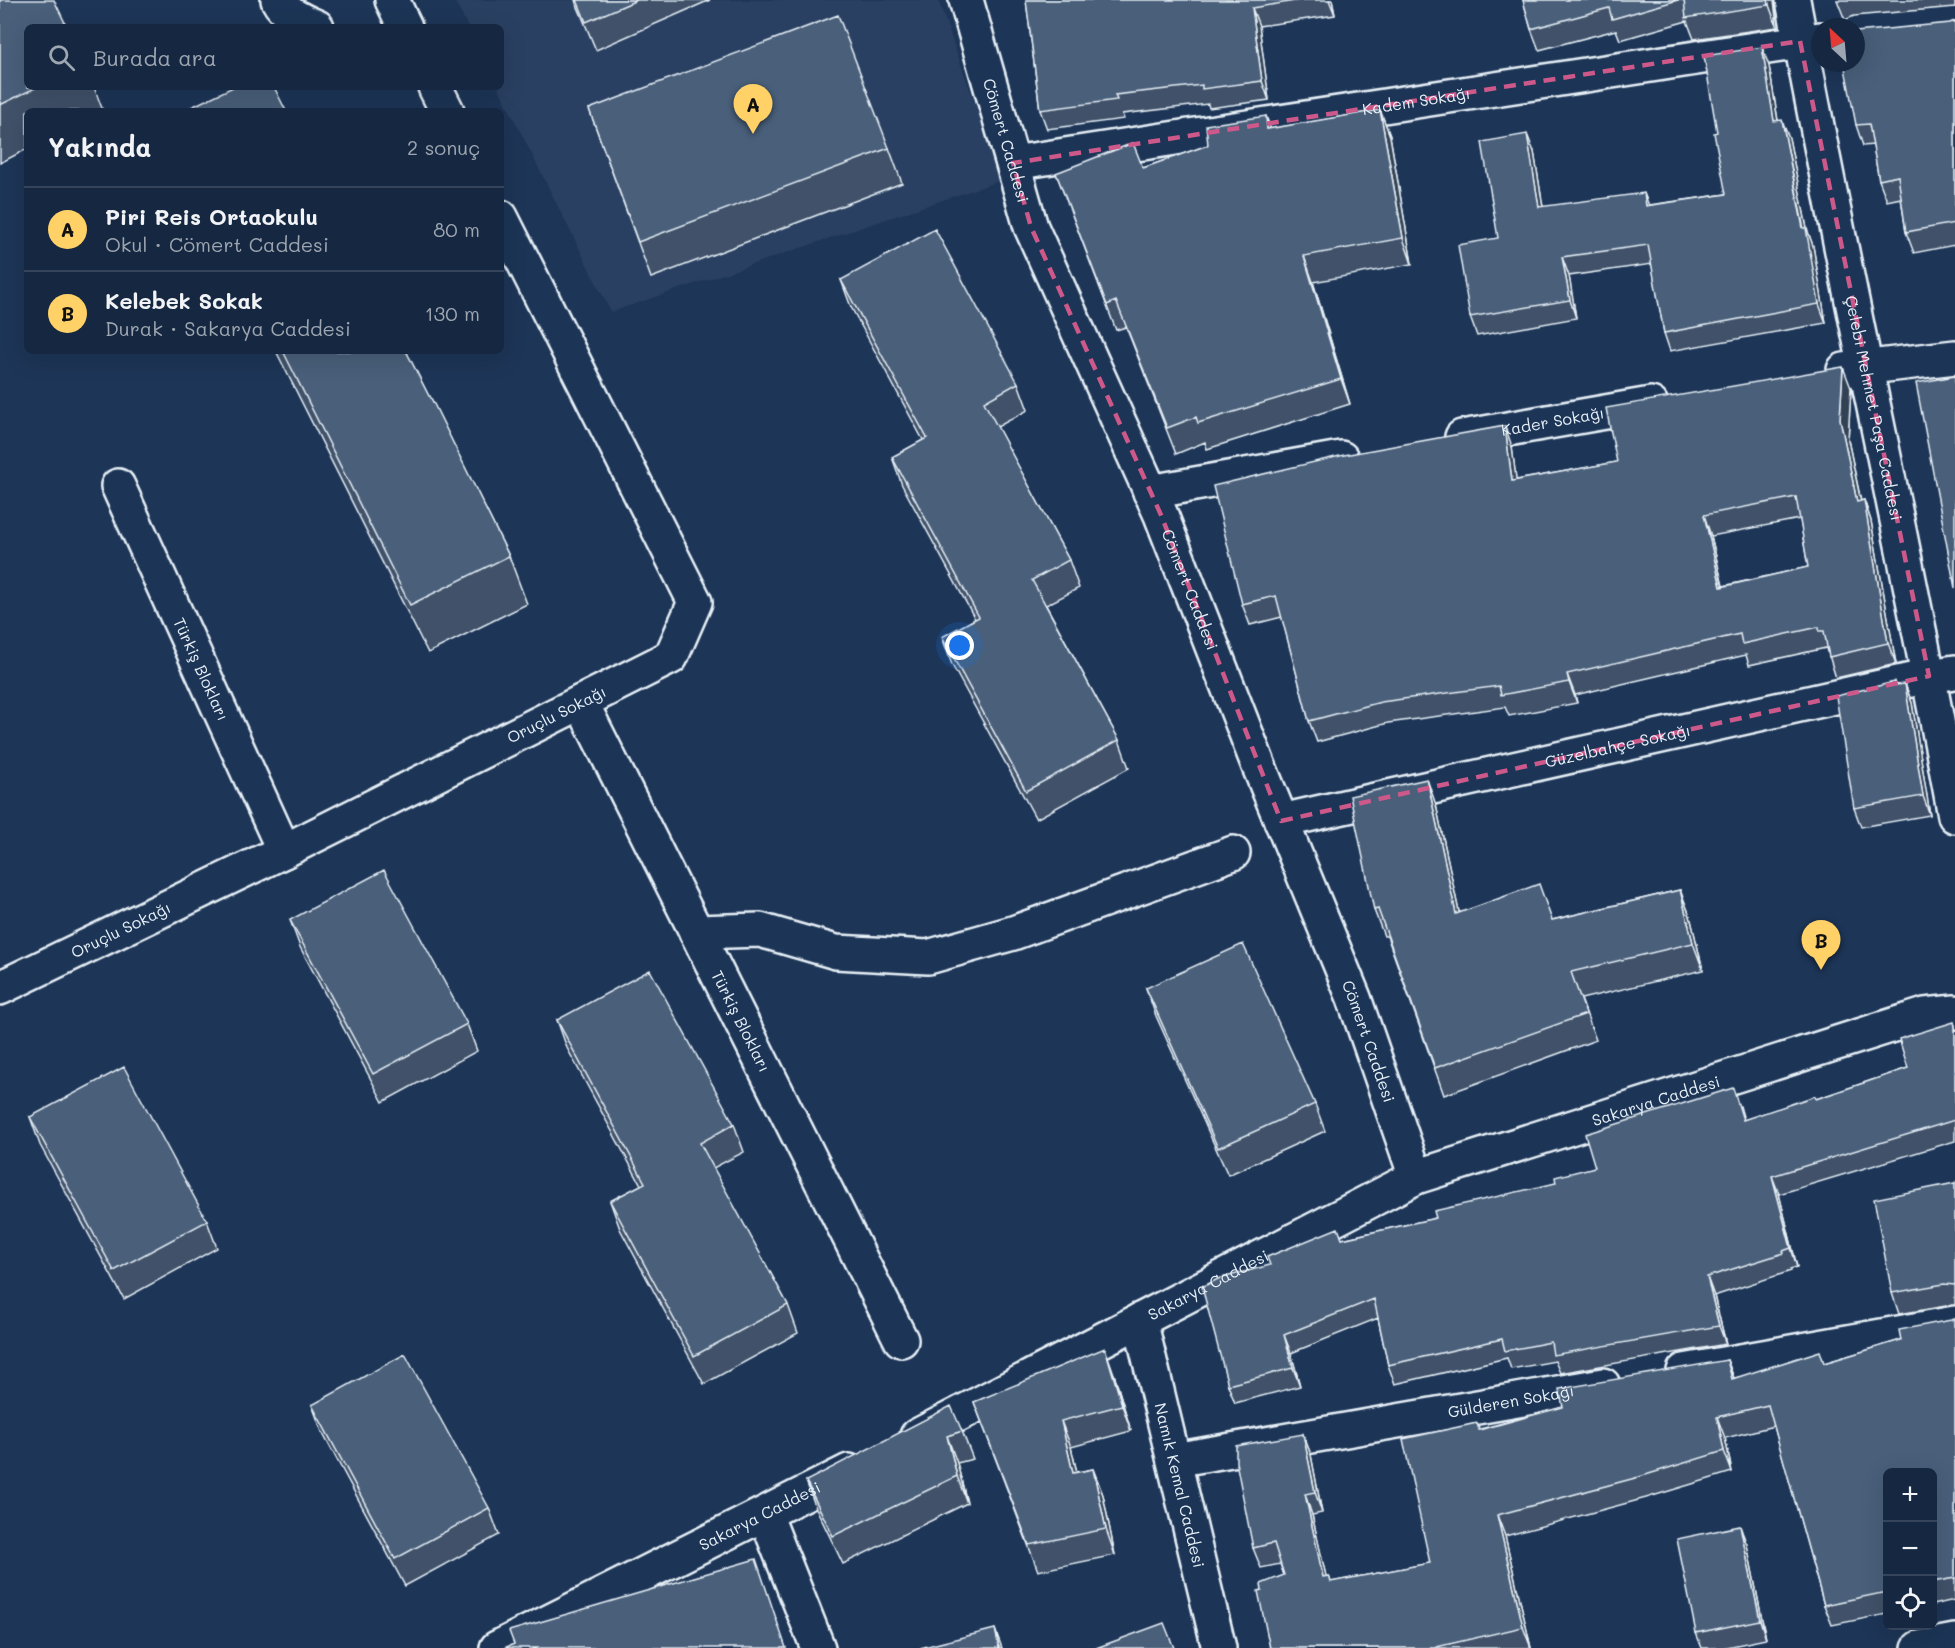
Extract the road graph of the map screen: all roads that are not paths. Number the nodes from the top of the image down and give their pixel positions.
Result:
1 (278, 0) edge
2 (392, 0) edge
3 (966, 0) edge
4 (1793, 0) edge
5 (311, 24) edge
6 (404, 24) edge
7 (1810, 40) edge
8 (436, 90) edge
9 (446, 108) edge
10 (1013, 163) junction
11 (504, 223) edge
12 (1955, 357) edge
13 (1864, 366) junction
14 (1818, 374) edge
15 (1677, 399) edge
16 (1431, 442) edge
17 (1373, 453) edge
18 (118, 486) dead end
19 (1150, 492) junction
20 (1942, 674) edge
21 (581, 702) junction
22 (1955, 816) edge
23 (1281, 821) junction
24 (284, 851) junction
25 (1233, 853) dead end
26 (696, 932) junction
27 (0, 988) edge
28 (1955, 1012) edge
29 (1416, 1177) junction
30 (1140, 1320) junction
31 (1955, 1323) edge
32 (902, 1340) dead end
33 (1174, 1460) junction
34 (765, 1514) junction
35 (1955, 1641) edge
36 (497, 1648) edge
37 (818, 1648) edge
38 (1219, 1648) edge
39 (1918, 1648) edge

1 - 5 street
2 - 6 street
3 - 10 street, Cömert Caddesi
4 - 7 street, Çelebi Mehmet Paşa Caddesi
7 - 10 street, Kadem Sokağı
7 - 13 street, Çelebi Mehmet Paşa Caddesi
8 - 9 street
10 - 19 street, Cömert Caddesi
11 - 21 street, Oruçlu Sokağı
12 - 13 street
13 - 14 street
13 - 20 street, Çelebi Mehmet Paşa Caddesi
15 - 16 street, Kader Sokağı
17 - 19 street
18 - 24 street, Türkiş Blokları
19 - 23 street, Cömert Caddesi
20 - 22 street, Çelebi Mehmet Paşa Caddesi
20 - 23 street, Güzelbahçe Sokağı
21 - 24 street, Oruçlu Sokağı
21 - 26 street, Türkiş Blokları
23 - 29 street, Cömert Caddesi
24 - 27 street, Oruçlu Sokağı
25 - 26 street
26 - 32 street, Türkiş Blokları
28 - 29 street, Sakarya Caddesi
29 - 30 street, Sakarya Caddesi
30 - 33 street, Namık Kemal Caddesi
30 - 34 street, Sakarya Caddesi
31 - 33 street, Gülderen Sokağı
33 - 38 street, Namık Kemal Caddesi
34 - 36 street, Sakarya Caddesi
34 - 37 street
35 - 39 street

